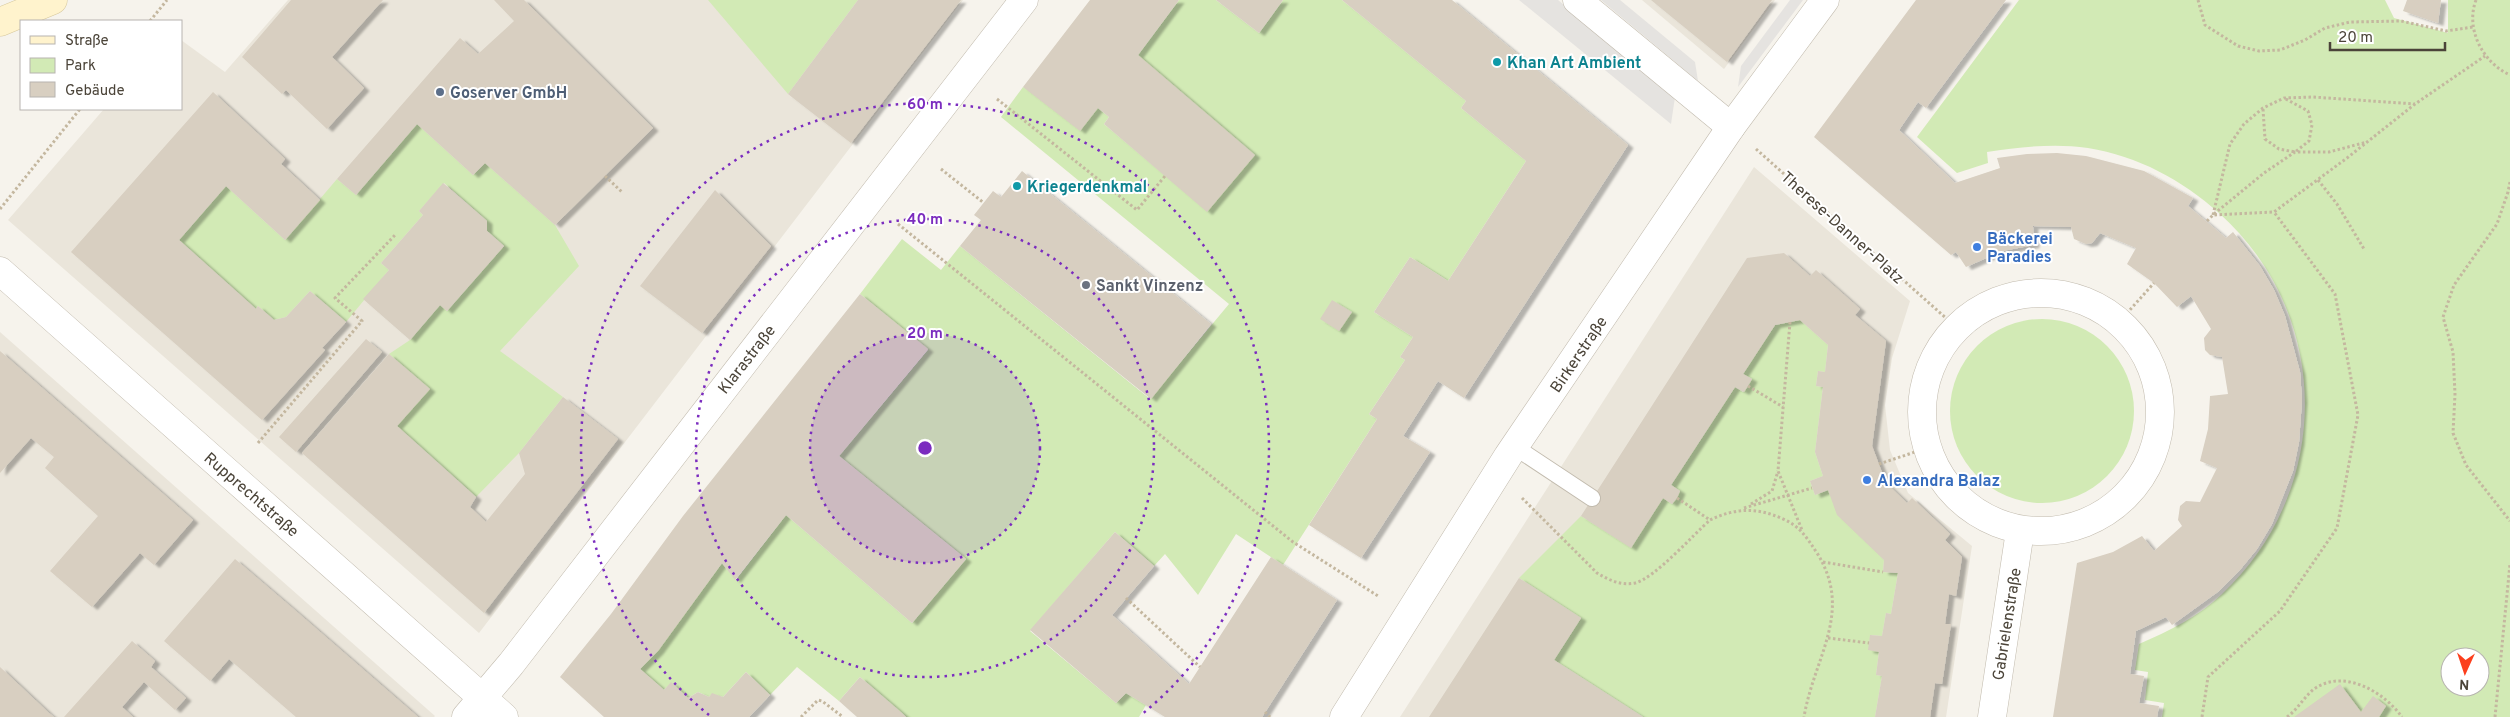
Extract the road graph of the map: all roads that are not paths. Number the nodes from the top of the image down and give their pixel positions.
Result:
1 (52, 0) edge
2 (1024, 0) edge
3 (1577, 0) edge
4 (1825, 0) edge
5 (0, 22) edge
6 (1730, 127) junction
7 (0, 271) edge
8 (1515, 447) junction
9 (1592, 498) dead end
10 (2020, 531) junction
11 (475, 708) edge
12 (504, 717) edge
13 (1344, 717) edge
14 (1992, 717) edge

1 - 5 main road
2 - 11 street, Klarastraße
3 - 6 street
4 - 6 street, Birkerstraße
6 - 8 street, Birkerstraße
7 - 11 street, Rupprechtstraße
8 - 9 lane
8 - 13 street, Birkerstraße
10 - 10 street
10 - 14 street, Gabrielenstraße
11 - 12 street, Rupprechtstraße

